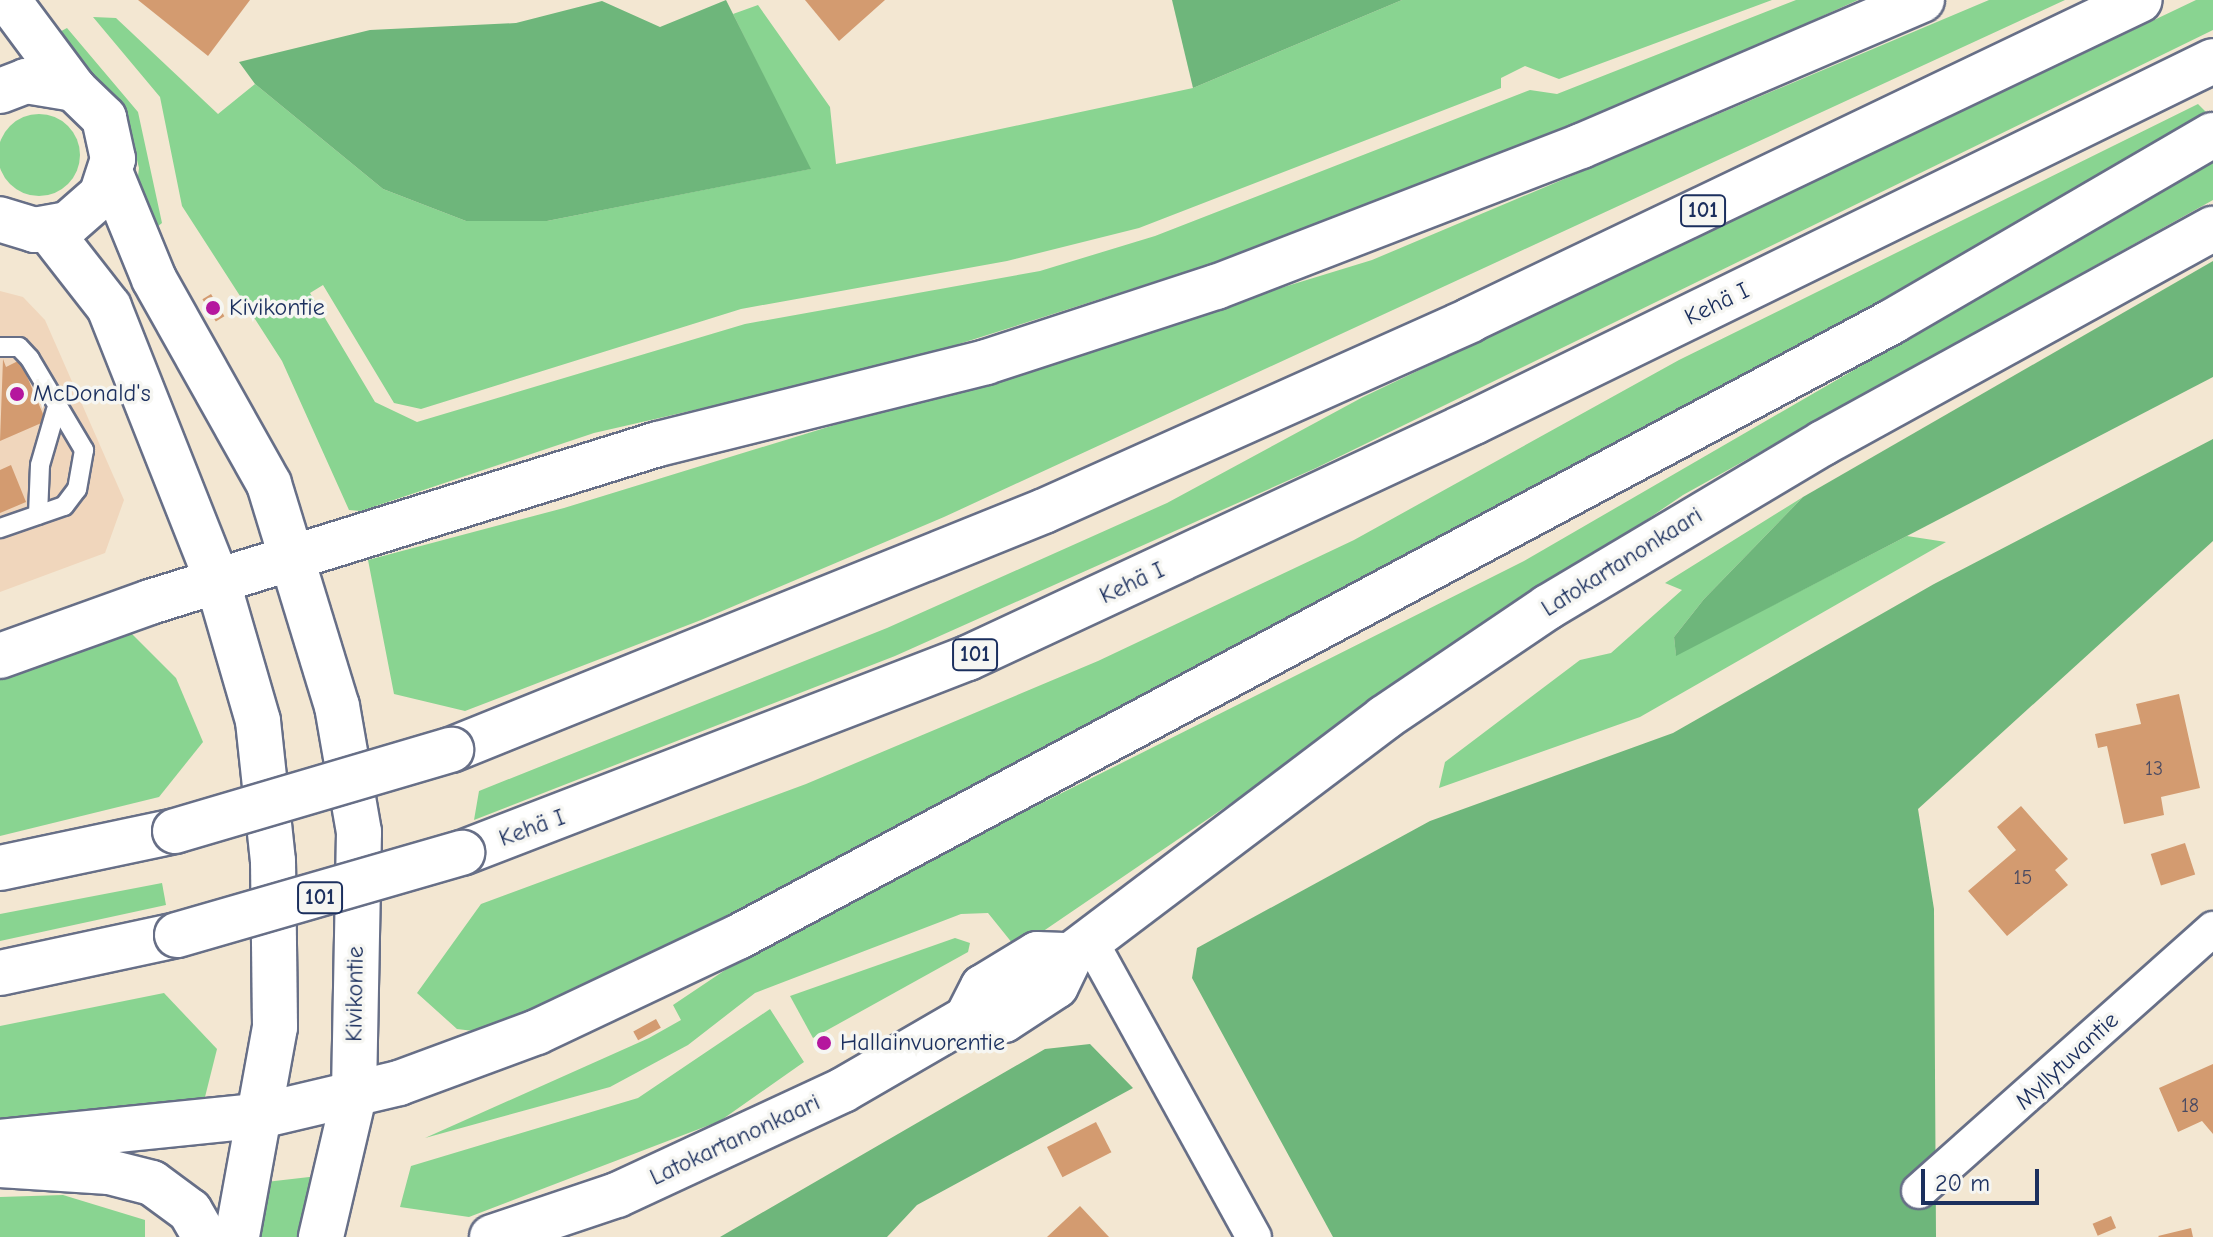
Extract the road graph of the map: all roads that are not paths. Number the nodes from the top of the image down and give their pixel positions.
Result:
1 (8, 0) edge
2 (1922, 0) edge
3 (2140, 0) edge
4 (2213, 61) edge
5 (74, 89) junction
6 (0, 91) edge
7 (2213, 135) edge
8 (111, 174) junction
9 (14, 225) edge
10 (2213, 229) edge
11 (0, 347) edge
12 (56, 410) junction
13 (38, 515) junction
14 (0, 528) edge
15 (297, 558) junction
16 (218, 583) junction
17 (0, 656) edge
18 (0, 868) edge
19 (2213, 929) edge
20 (1081, 948) junction
21 (0, 973) edge
22 (354, 1096) junction
23 (264, 1115) junction
24 (0, 1142) edge
25 (0, 1165) edge
26 (1919, 1191) dead end
27 (205, 1237) edge
28 (237, 1237) edge
29 (321, 1237) edge
30 (492, 1237) edge
31 (1254, 1237) edge

1 - 5 main road
2 - 15 main road
3 - 18 main road, 101, bridge
4 - 21 main road, Kehä I / 101, bridge
5 - 6 main road
5 - 8 main road, Kivikontie
7 - 22 main road
8 - 9 main road
8 - 15 main road, Kivikontie
9 - 16 main road
10 - 20 main road, Latokartanonkaari
11 - 12 lane
12 - 13 lane
12 - 13 lane
13 - 14 lane
15 - 16 main road
15 - 22 main road, Kivikontie
16 - 17 main road
16 - 23 main road
19 - 26 street, Myllytuvantie
20 - 30 main road, Latokartanonkaari
20 - 31 street
22 - 23 main road
22 - 29 main road, Kivikontie
23 - 24 main road
23 - 28 main road
25 - 27 main road

